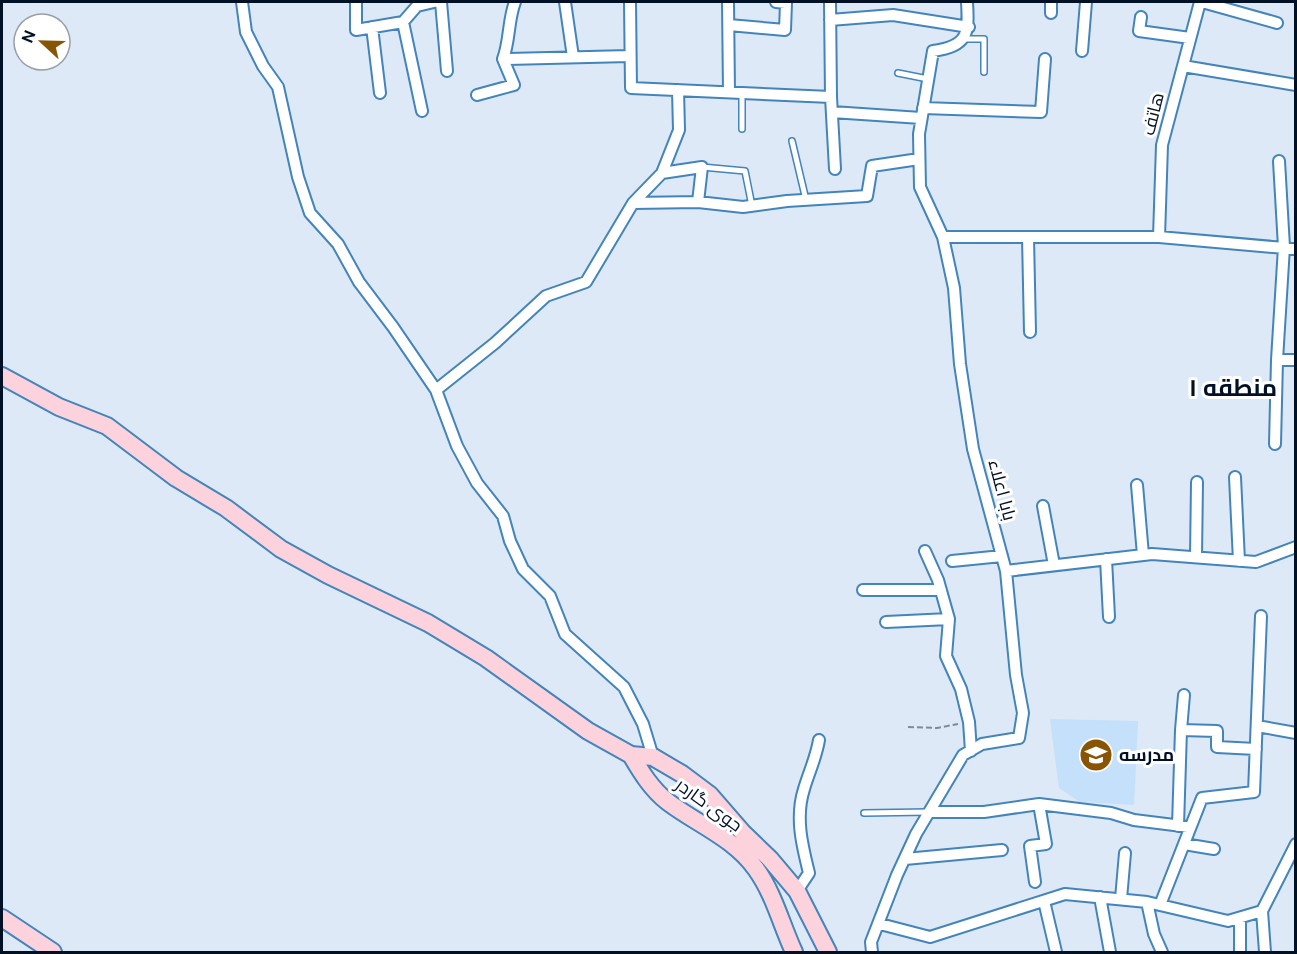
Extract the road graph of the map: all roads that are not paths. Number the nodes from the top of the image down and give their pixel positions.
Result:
1 (242, 2) edge
2 (356, 2) edge
3 (434, 2) edge
4 (441, 2) edge
5 (515, 2) edge
6 (565, 2) edge
7 (630, 2) edge
8 (728, 2) edge
9 (776, 2) edge
10 (831, 2) edge
11 (967, 2) edge
12 (1051, 2) edge
13 (1086, 2) edge
14 (1201, 2) edge
15 (1051, 13) dead end
16 (1141, 16) dead end
17 (831, 20) junction
18 (403, 22) junction
19 (1277, 23) dead end
20 (729, 25) junction
21 (372, 27) junction
22 (969, 27) junction
23 (1190, 38) junction
24 (964, 39) junction
25 (1082, 51) dead end
26 (629, 56) junction
27 (573, 57) junction
28 (503, 59) junction
29 (1045, 59) dead end
30 (1183, 66) junction
31 (447, 71) dead end
32 (898, 72) dead end
33 (984, 72) dead end
34 (928, 79) junction
35 (1296, 85) edge
36 (678, 90) junction
37 (729, 92) junction
38 (380, 93) dead end
39 (742, 93) junction
40 (477, 95) dead end
41 (831, 97) junction
42 (422, 111) dead end
43 (832, 112) junction
44 (922, 113) junction
45 (742, 129) dead end
46 (792, 141) dead end
47 (919, 159) junction
48 (1279, 162) dead end
49 (702, 167) junction
50 (835, 169) dead end
51 (662, 173) junction
52 (806, 200) junction
53 (698, 202) junction
54 (633, 203) junction
55 (752, 206) junction
56 (943, 237) junction
57 (1028, 237) junction
58 (1159, 237) junction
59 (1284, 247) junction
60 (1296, 249) edge
61 (1030, 332) dead end
62 (1276, 360) junction
63 (1296, 360) edge
64 (2, 375) edge
65 (436, 390) junction
66 (1275, 444) dead end
67 (1234, 477) dead end
68 (1197, 482) dead end
69 (1137, 484) dead end
70 (1043, 506) dead end
71 (1296, 547) edge
72 (925, 551) dead end
73 (1143, 555) junction
74 (1002, 556) junction
75 (1196, 557) junction
76 (1106, 559) junction
77 (952, 561) dead end
78 (1239, 561) junction
79 (1054, 566) junction
80 (1006, 571) junction
81 (863, 590) dead end
82 (941, 591) junction
83 (1261, 616) dead end
84 (1108, 617) dead end
85 (949, 619) junction
86 (886, 622) dead end
87 (1184, 695) dead end
88 (1257, 726) junction
89 (1181, 730) junction
90 (1296, 733) edge
91 (819, 740) dead end
92 (1256, 749) junction
93 (971, 751) junction
94 (631, 755) junction
95 (653, 757) junction
96 (1039, 804) junction
97 (930, 812) junction
98 (864, 813) dead end
99 (1184, 826) junction
100 (1184, 844) junction
101 (1296, 844) edge
102 (1214, 849) dead end
103 (1002, 850) dead end
104 (1125, 853) dead end
105 (905, 859) junction
106 (1035, 882) dead end
107 (796, 891) junction
108 (1100, 897) junction
109 (1121, 899) junction
110 (1044, 901) junction
111 (1146, 902) junction
112 (1160, 905) junction
113 (777, 907) junction
114 (1262, 911) junction
115 (2, 918) edge
116 (1240, 918) junction
117 (880, 924) junction
118 (53, 952) edge
119 (794, 952) edge
120 (828, 952) edge
121 (872, 952) edge
122 (1056, 952) edge
123 (1110, 952) edge
124 (1162, 952) edge
125 (1240, 952) edge
126 (1265, 952) edge

1 - 65 street
2 - 21 street
3 - 18 street
4 - 31 street
5 - 28 street
6 - 27 street
7 - 26 street
8 - 20 street
9 - 20 street
10 - 17 street
11 - 22 street
12 - 15 street
13 - 25 street
14 - 19 street
14 - 23 street, هاتف
16 - 23 street
17 - 22 street
17 - 41 street
18 - 21 street
18 - 42 street
20 - 37 street
21 - 38 street
22 - 24 street
23 - 30 street, هاتف
24 - 33 lane
24 - 34 street, بابا اعلاء
26 - 27 street
26 - 36 street
27 - 28 street
28 - 40 street
29 - 44 street
30 - 35 street
30 - 58 street, هاتف
32 - 34 lane
34 - 44 street, بابا اعلاء
36 - 37 street
36 - 51 street
37 - 39 street
39 - 41 street
39 - 45 lane
41 - 43 street
43 - 44 street
43 - 50 street
44 - 47 street, بابا اعلاء
46 - 52 lane
47 - 52 street
47 - 56 street, بابا اعلاء
48 - 59 street
49 - 51 street
49 - 53 street
49 - 55 lane
51 - 54 street
52 - 55 street
53 - 54 street
53 - 55 street
54 - 65 street
56 - 57 street
56 - 74 street, بابا اعلاء
57 - 58 street
57 - 61 street
58 - 59 street
59 - 60 street
59 - 62 street
62 - 63 street
62 - 66 street
64 - 94 street
65 - 95 street
67 - 78 street
68 - 75 street
69 - 73 street
70 - 79 street
71 - 78 street
72 - 82 street
73 - 75 street
73 - 76 street
74 - 77 street
74 - 80 street, بابا اعلاء
75 - 78 street
76 - 79 street
76 - 84 street
79 - 80 street
80 - 93 street, بابا اعلاء
81 - 82 street
82 - 85 street
83 - 88 street
85 - 86 street
85 - 93 street
87 - 89 street
88 - 90 street
88 - 92 street
89 - 92 street
89 - 99 street
91 - 107 street
92 - 99 street
93 - 97 street
94 - 95 street, جوی گاردر
94 - 113 street, جوی گاردر
95 - 107 street, جوی گاردر
96 - 97 street
96 - 99 street
96 - 106 street
97 - 98 lane
97 - 105 street
99 - 100 street
100 - 102 street
100 - 112 street
101 - 114 street
103 - 105 street
104 - 109 street
105 - 117 street
107 - 113 street
107 - 120 street, جوی گاردر
108 - 109 street
108 - 110 street
108 - 123 street
109 - 111 street
110 - 117 street
110 - 122 street
111 - 112 street
111 - 124 street
112 - 116 street
113 - 119 street, جوی گاردر
114 - 116 street
114 - 126 street
115 - 118 street
116 - 125 street
117 - 121 street

